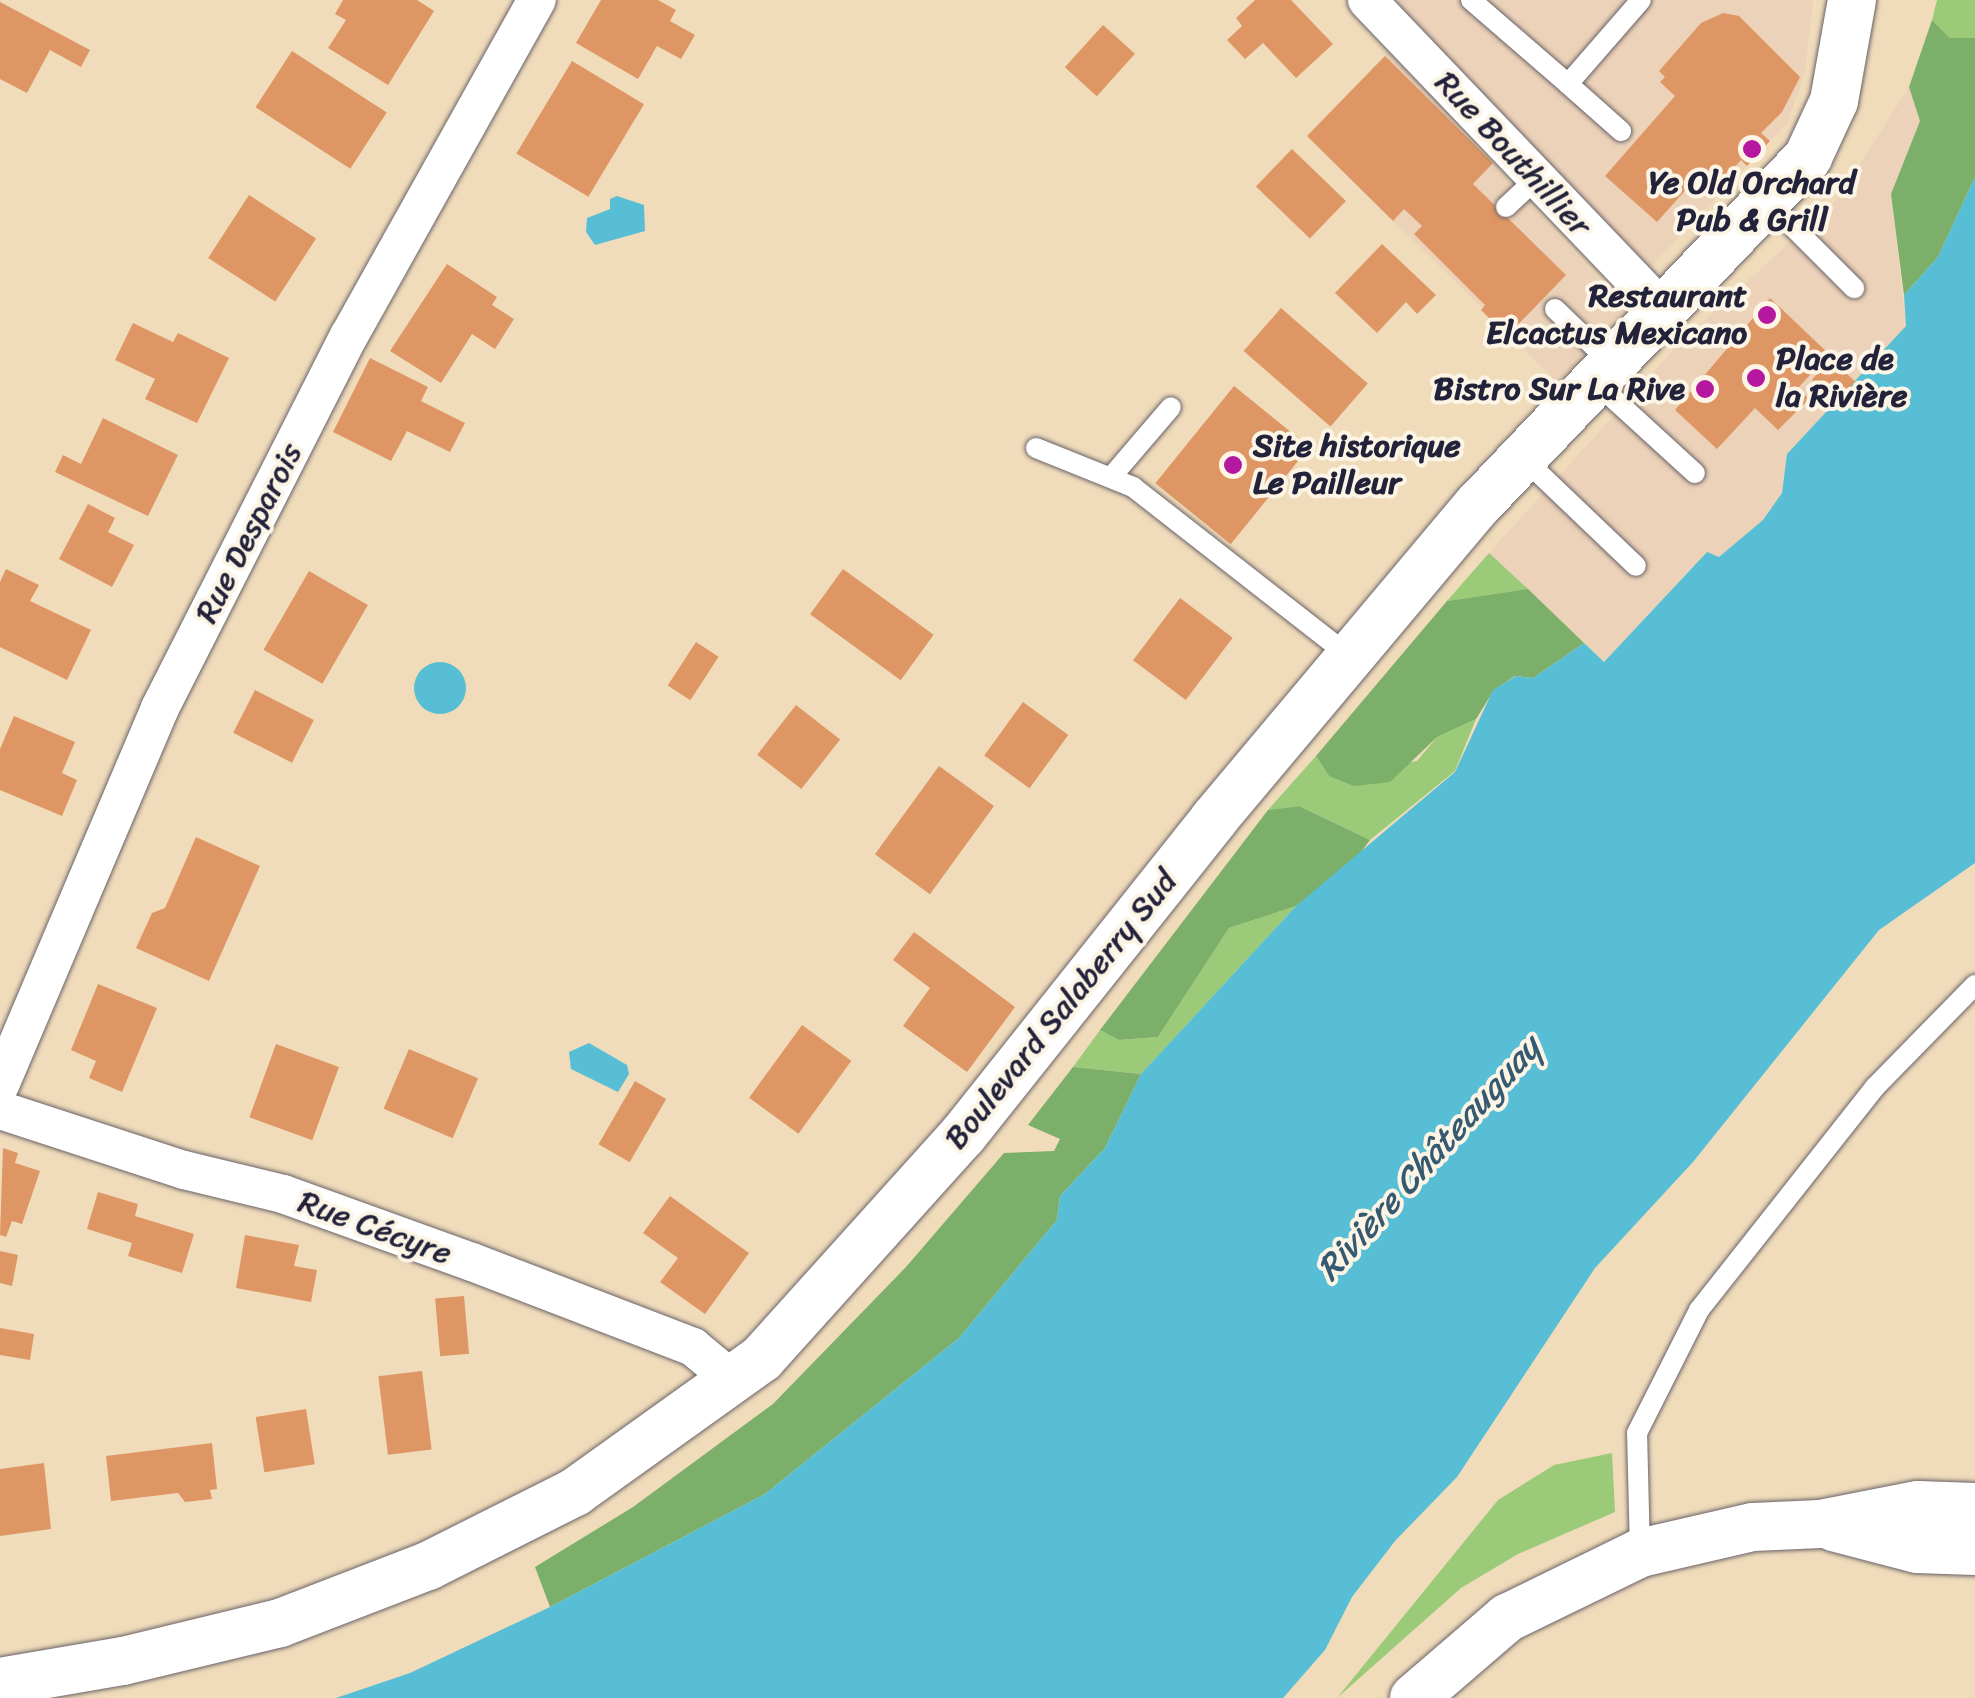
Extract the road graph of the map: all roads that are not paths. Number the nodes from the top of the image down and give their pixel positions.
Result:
1 (537, 0) edge
2 (1368, 0) edge
3 (1470, 0) edge
4 (1641, 0) edge
5 (1852, 0) edge
6 (1568, 84) junction
7 (1621, 131) dead end
8 (1536, 179) junction
9 (1768, 202) junction
10 (1506, 208) dead end
11 (1854, 288) dead end
12 (1660, 307) junction
13 (1555, 309) dead end
14 (1600, 370) junction
15 (1171, 407) dead end
16 (1036, 448) dead end
17 (1522, 456) junction
18 (1694, 473) dead end
19 (1113, 475) junction
20 (1636, 566) dead end
21 (1350, 656) junction
22 (1975, 984) edge
23 (0, 1085) edge
24 (0, 1110) edge
25 (734, 1381) junction
26 (1975, 1507) edge
27 (1820, 1524) junction
28 (1975, 1551) edge
29 (1640, 1553) junction
30 (0, 1682) edge
31 (1414, 1698) edge

1 - 23 street, Rue Desparois
2 - 8 street, Rue Bouthillier
3 - 6 lane
4 - 6 lane
5 - 9 street, Boulevard Salaberry Sud
6 - 7 lane
8 - 10 lane
8 - 12 street, Rue Bouthillier
9 - 11 lane
9 - 12 street, Boulevard Salaberry Sud
12 - 14 street, Boulevard Salaberry Sud
13 - 14 lane
14 - 17 street, Boulevard Salaberry Sud
14 - 18 lane
15 - 19 lane
16 - 19 lane
17 - 20 lane
17 - 21 street, Boulevard Salaberry Sud
19 - 21 lane
21 - 25 street, Boulevard Salaberry Sud
22 - 29 lane
24 - 25 street, Rue Cécyre
25 - 30 street, Boulevard Salaberry Sud
26 - 27 street
27 - 28 street
27 - 29 street
29 - 31 street

